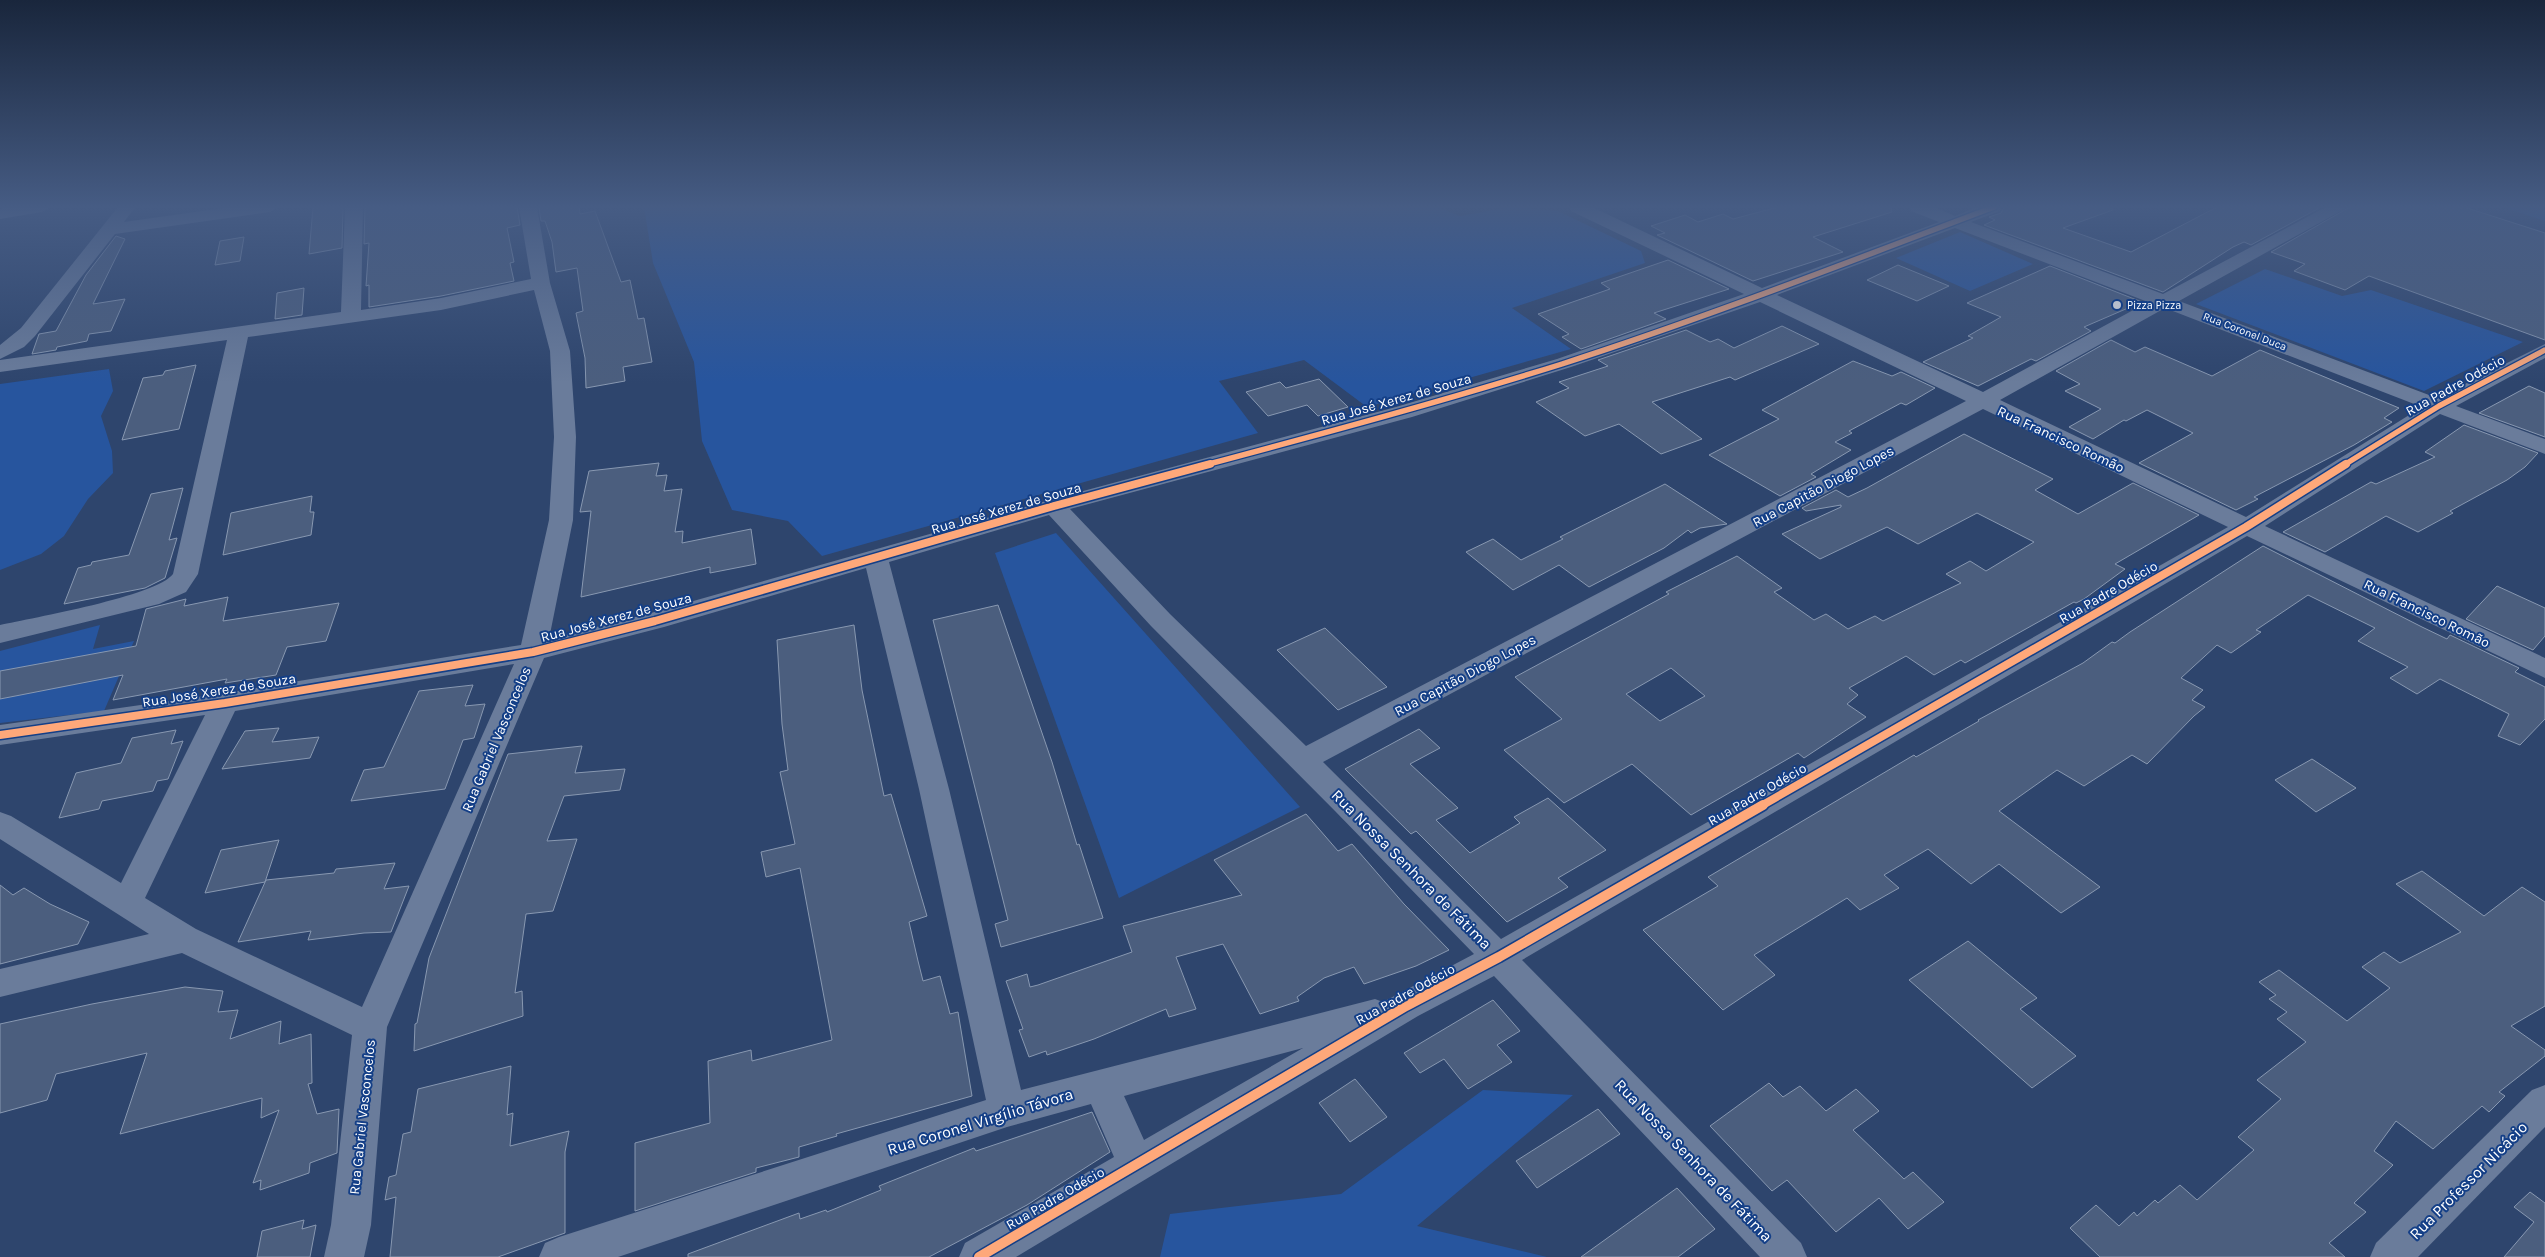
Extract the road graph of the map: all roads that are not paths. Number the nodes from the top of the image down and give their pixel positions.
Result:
1 (82, 266) edge
2 (352, 266) edge
3 (538, 266) edge
4 (1699, 266) edge
5 (1838, 266) edge
6 (2071, 266) edge
7 (2228, 266) edge
8 (541, 283) junction
9 (1760, 295) junction
10 (2166, 301) junction
11 (351, 317) junction
12 (239, 333) junction
13 (2545, 350) edge
14 (0, 353) edge
15 (0, 366) edge
16 (1982, 402) junction
17 (2439, 406) junction
18 (2545, 447) edge
19 (1054, 506) junction
20 (2246, 527) junction
21 (876, 559) junction
22 (0, 634) edge
23 (534, 652) junction
24 (2545, 669) edge
25 (225, 703) junction
26 (0, 735) edge
27 (1303, 760) junction
28 (0, 824) edge
29 (127, 903) junction
30 (184, 939) junction
31 (1499, 957) junction
32 (0, 983) edge
33 (1406, 1006) junction
34 (370, 1027) junction
35 (1101, 1086) junction
36 (2545, 1102) edge
37 (1007, 1110) junction
38 (1136, 1165) junction
39 (344, 1257) edge
40 (559, 1257) edge
41 (979, 1257) edge
42 (1787, 1257) edge
43 (2390, 1257) edge

1 - 14 street
2 - 11 street
3 - 8 street, Rua Gabriel Vasconcelos
4 - 9 street, Rua Francisco Romão
5 - 9 street, Rua José Xerez de Souza
6 - 10 street, Rua Coronel Duca
7 - 10 street, Rua Capitão Diogo Lopes
8 - 11 street
8 - 23 street, Rua Gabriel Vasconcelos
9 - 16 street, Rua Francisco Romão
9 - 19 street, Rua José Xerez de Souza
10 - 16 street, Rua Capitão Diogo Lopes
10 - 17 street, Rua Coronel Duca
11 - 12 street
12 - 15 street
12 - 22 street
13 - 17 street, Rua Padre Odécio
16 - 20 street, Rua Francisco Romão
16 - 27 street, Rua Capitão Diogo Lopes
17 - 18 street, Rua Coronel Duca
17 - 20 street, Rua Padre Odécio
19 - 21 street, Rua José Xerez de Souza
19 - 27 street, Rua Nossa Senhora de Fátima
20 - 24 street, Rua Francisco Romão
20 - 31 street, Rua Padre Odécio
21 - 23 street, Rua José Xerez de Souza
21 - 37 street
23 - 25 street, Rua José Xerez de Souza
23 - 34 street, Rua Gabriel Vasconcelos
25 - 26 street, Rua José Xerez de Souza
25 - 29 street
27 - 31 street, Rua Nossa Senhora de Fátima
28 - 29 street
29 - 30 street
30 - 32 street
30 - 34 street
31 - 33 street, Rua Padre Odécio
31 - 42 street, Rua Nossa Senhora de Fátima
33 - 35 street, Rua Coronel Virgílio Távora
33 - 38 street, Rua Padre Odécio
34 - 39 street, Rua Gabriel Vasconcelos
35 - 37 street, Rua Coronel Virgílio Távora
35 - 38 street
36 - 43 street, Rua Professor Nicácio
37 - 40 street, Rua Coronel Virgílio Távora
38 - 41 street, Rua Padre Odécio

